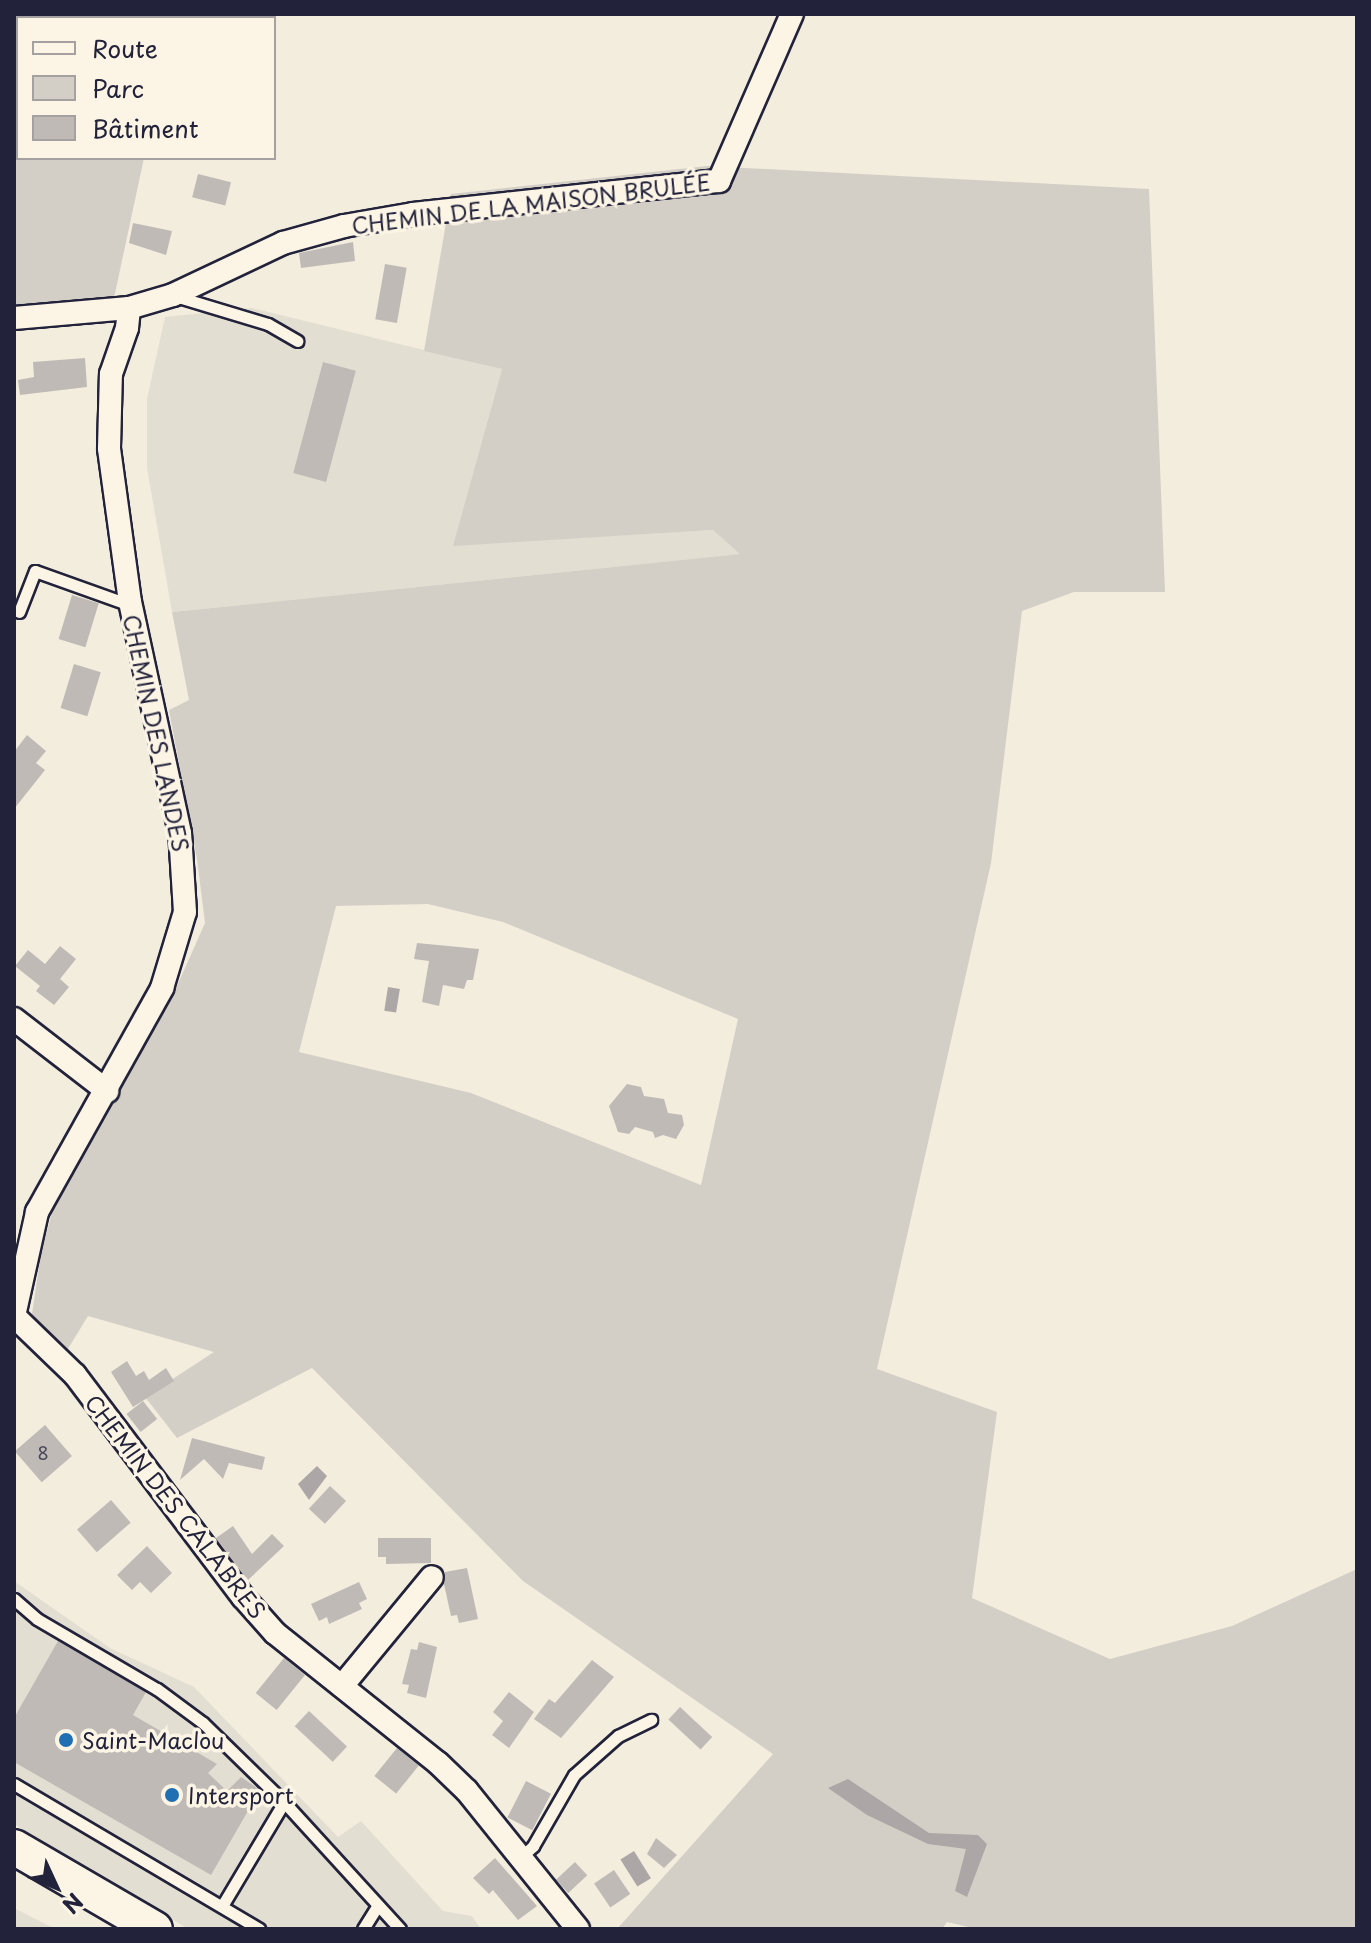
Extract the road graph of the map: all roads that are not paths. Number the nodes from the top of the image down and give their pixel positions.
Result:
1 (792, 14) edge
2 (173, 295) junction
3 (129, 308) junction
4 (14, 318) edge
5 (298, 341) dead end
6 (131, 606) junction
7 (19, 612) dead end
8 (14, 1019) edge
9 (107, 1091) junction
10 (14, 1316) edge
11 (432, 1577) dead end
12 (14, 1599) edge
13 (342, 1686) junction
14 (651, 1720) dead end
15 (14, 1784) edge
16 (284, 1802) junction
17 (14, 1847) edge
18 (522, 1856) junction
19 (14, 1867) edge
20 (378, 1905) junction
21 (222, 1906) junction
22 (123, 1929) edge
23 (155, 1929) edge
24 (259, 1929) edge
25 (363, 1929) edge
26 (400, 1929) edge
27 (578, 1929) edge

1 - 2 street, CHEMIN DE LA MAISON BRULÉE
2 - 3 street, CHEMIN DE LA MAISON BRULÉE
2 - 5 lane
3 - 4 street, CHEMIN DE LA MAISON BRULÉE
3 - 6 street, CHEMIN DES LANDES
6 - 7 lane
6 - 9 street, CHEMIN DES LANDES
8 - 9 street
9 - 10 street, CHEMIN DES LANDES
10 - 13 street, CHEMIN DES CALABRES
11 - 13 street
12 - 16 lane
13 - 18 street, CHEMIN DES CALABRES
14 - 18 lane
15 - 21 lane
16 - 20 lane
16 - 21 lane
17 - 23 main road
18 - 27 street, CHEMIN DES CALABRES
19 - 22 main road
20 - 25 lane
20 - 26 lane
21 - 24 lane

